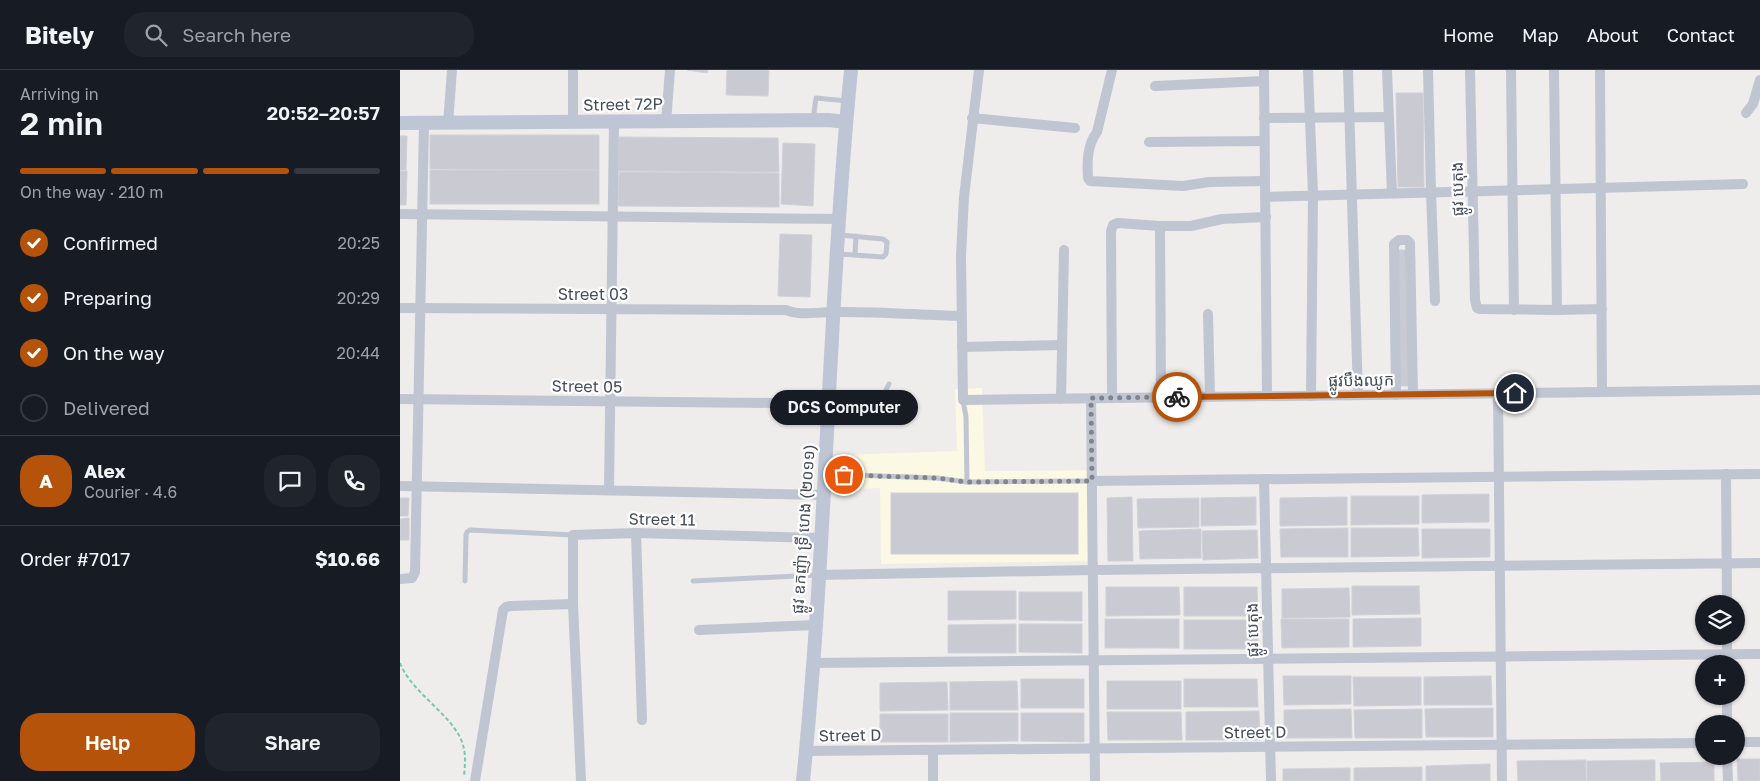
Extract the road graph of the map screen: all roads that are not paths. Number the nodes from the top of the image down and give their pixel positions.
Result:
1 (452, 70) edge
2 (573, 70) edge
3 (670, 70) edge
4 (851, 70) edge
5 (979, 70) edge
6 (1112, 70) edge
7 (1264, 70) edge
8 (1308, 70) edge
9 (1348, 70) edge
10 (1387, 70) edge
11 (1428, 70) edge
12 (1470, 70) edge
13 (1511, 70) edge
14 (1554, 70) edge
15 (1600, 70) edge
16 (1760, 80) edge
17 (1264, 81) junction
18 (1155, 86) dead end
19 (848, 102) junction
20 (1746, 113) dead end
21 (1350, 117) junction
22 (1389, 117) junction
23 (972, 118) junction
24 (1264, 118) junction
25 (1310, 118) junction
26 (813, 120) junction
27 (573, 122) junction
28 (614, 122) junction
29 (666, 122) junction
30 (846, 122) junction
31 (400, 123) edge
32 (424, 124) junction
33 (448, 124) junction
34 (1076, 128) dead end
35 (1264, 141) junction
36 (1149, 142) dead end
37 (1264, 181) junction
38 (1743, 184) dead end
39 (1601, 188) junction
40 (1556, 189) junction
41 (1514, 190) junction
42 (1472, 191) junction
43 (1431, 192) junction
44 (1392, 193) junction
45 (1353, 194) junction
46 (1313, 195) junction
47 (1265, 197) junction
48 (400, 214) edge
49 (423, 214) junction
50 (613, 217) junction
51 (1266, 217) junction
52 (838, 219) junction
53 (1160, 226) junction
54 (837, 235) junction
55 (856, 236) junction
56 (1064, 250) dead end
57 (836, 254) junction
58 (855, 255) junction
59 (1436, 300) dead end
60 (400, 308) edge
61 (421, 308) junction
62 (612, 309) junction
63 (1602, 309) junction
64 (1514, 310) junction
65 (1557, 310) junction
66 (833, 312) junction
67 (1208, 314) dead end
68 (961, 316) junction
69 (1061, 345) junction
70 (962, 347) junction
71 (889, 384) dead end
72 (1760, 390) edge
73 (1602, 392) junction
74 (1498, 393) junction
75 (1396, 394) junction
76 (1413, 394) junction
77 (1358, 395) junction
78 (1267, 396) junction
79 (1311, 396) junction
80 (1210, 397) junction
81 (1091, 398) junction
82 (1112, 398) junction
83 (1161, 398) junction
84 (400, 399) edge
85 (829, 399) junction
86 (1061, 399) junction
87 (419, 400) junction
88 (963, 400) junction
89 (610, 401) junction
90 (825, 474) junction
91 (1726, 474) junction
92 (1760, 474) edge
93 (1499, 477) junction
94 (1264, 479) junction
95 (1092, 481) junction
96 (967, 482) junction
97 (400, 486) edge
98 (417, 487) junction
99 (609, 490) junction
100 (823, 495) junction
101 (636, 533) junction
102 (573, 534) junction
103 (820, 538) junction
104 (1760, 563) edge
105 (1726, 564) junction
106 (1500, 566) junction
107 (1266, 568) junction
108 (1093, 570) junction
109 (818, 575) junction
110 (400, 579) edge
111 (465, 581) dead end
112 (693, 581) dead end
113 (1727, 595) edge
114 (573, 604) junction
115 (815, 624) junction
116 (699, 630) dead end
117 (1760, 654) edge
118 (1745, 656) edge
119 (1501, 657) junction
120 (1268, 659) junction
121 (1695, 659) edge
122 (1094, 660) junction
123 (812, 663) junction
124 (642, 720) dead end
125 (1695, 742) edge
126 (1745, 742) edge
127 (1760, 742) edge
128 (1502, 744) junction
129 (1270, 746) junction
130 (1095, 748) junction
131 (933, 750) junction
132 (806, 751) junction
133 (1728, 765) edge
134 (475, 781) edge
135 (581, 781) edge
136 (803, 781) edge
137 (933, 781) edge
138 (1095, 781) edge
139 (1271, 781) edge
140 (1502, 781) edge
141 (1728, 781) edge

1 - 33 street
2 - 27 street
3 - 29 street
4 - 19 main road, ផ្លូវ ឧកញ៉ា ទ្រី ហេង (២០១១)
5 - 23 street
6 - 37 street
7 - 17 street
8 - 25 street
9 - 21 street
10 - 22 street
11 - 43 street
12 - 42 street, ផ្លូវ បេតុង
13 - 41 street
14 - 40 street
15 - 39 street
16 - 20 street
17 - 18 street
17 - 24 street
19 - 26 lane
19 - 30 main road, ផ្លូវ ឧកញ៉ា ទ្រី ហេង (២០១១)
21 - 22 street
21 - 25 street
21 - 45 street
22 - 44 street
23 - 34 street
23 - 68 street
24 - 25 street
24 - 35 street
25 - 46 street
26 - 29 main road, Street 72P
26 - 30 main road, Street 72P
27 - 28 main road, Street 72P
27 - 33 main road, Street 72P
28 - 29 main road, Street 72P
28 - 50 street
30 - 52 main road, ផ្លូវ ឧកញ៉ា ទ្រី ហេង (២០១១)
31 - 32 main road, Street 72P
32 - 33 main road, Street 72P
32 - 49 street
35 - 36 street
35 - 37 street
37 - 47 street
38 - 39 street
39 - 40 street
39 - 63 street
40 - 41 street
40 - 65 street
41 - 42 street
41 - 64 street
42 - 43 street
42 - 64 street, ផ្លូវ បេតុង
43 - 44 street
43 - 59 street
44 - 45 street
45 - 46 street
45 - 77 street
46 - 47 street
46 - 79 street
47 - 51 street
48 - 49 street
49 - 50 street
49 - 61 street
50 - 52 street
50 - 62 street
51 - 53 street
51 - 78 street
52 - 54 main road, ផ្លូវ ឧកញ៉ា ទ្រី ហេង (២០១១)
53 - 82 street
53 - 83 street
54 - 55 lane
54 - 57 main road, ផ្លូវ ឧកញ៉ា ទ្រី ហេង (២០១១)
55 - 58 lane
55 - 58 lane
56 - 69 street
57 - 58 lane
57 - 66 main road, ផ្លូវ ឧកញ៉ា ទ្រី ហេង (២០១១)
60 - 61 street, Street 03
61 - 62 street, Street 03
61 - 87 street
62 - 66 street, Street 03
62 - 89 street
63 - 65 street
63 - 73 street
64 - 65 street
66 - 68 street, Street 03
66 - 85 main road, ផ្លូវ ឧកញ៉ា ទ្រី ហេង (២០១១)
67 - 80 street
68 - 70 street
69 - 70 street
69 - 86 street
70 - 88 street
71 - 85 lane
72 - 73 street, ផ្លូវបឹងឈូក
73 - 74 street, ផ្លូវបឹងឈូក
74 - 76 street, ផ្លូវបឹងឈូក
74 - 93 street
75 - 76 street, ផ្លូវបឹងឈូក
75 - 76 street
75 - 77 street, ផ្លូវបឹងឈូក
77 - 79 street, ផ្លូវបឹងឈូក
78 - 79 street, ផ្លូវបឹងឈូក
78 - 80 street, ផ្លូវបឹងឈូក
80 - 83 street, ផ្លូវបឹងឈូក
81 - 82 street, ផ្លូវបឹងឈូក
81 - 86 street, ផ្លូវបឹងឈូក
81 - 95 street
82 - 83 street, ផ្លូវបឹងឈូក
84 - 87 street, Street 05
85 - 89 street, Street 05
85 - 90 main road, ផ្លូវ ឧកញ៉ា ទ្រី ហេង (២០១១)
86 - 88 street, ផ្លូវបឹងឈូក
87 - 89 street, Street 05
87 - 98 street
88 - 96 lane
89 - 99 street
90 - 96 lane
90 - 100 main road, ផ្លូវ ឧកញ៉ា ទ្រី ហេង (២០១១)
91 - 92 street
91 - 93 street
91 - 105 street
93 - 94 street
93 - 106 street
94 - 95 street
94 - 107 street, ផ្លូវ បេតុង
95 - 96 lane
95 - 108 street
97 - 98 street
98 - 99 street
98 - 110 street
99 - 100 street
100 - 103 main road, ផ្លូវ ឧកញ៉ា ទ្រី ហេង (២០១១)
101 - 102 street, Street 11
101 - 103 street, Street 11
101 - 124 street
102 - 111 lane
102 - 114 street
103 - 109 main road, ផ្លូវ ឧកញ៉ា ទ្រី ហេង (២០១១)
104 - 105 street
105 - 106 street
105 - 113 street
106 - 107 street
106 - 119 street
107 - 108 street
107 - 120 street, ផ្លូវ បេតុង
108 - 109 street
108 - 122 street
109 - 112 lane
109 - 115 main road, ផ្លូវ ឧកញ៉ា ទ្រី ហេង (២០១១)
114 - 134 street
114 - 135 street
115 - 116 street
115 - 123 main road, ផ្លូវ ឧកញ៉ា ទ្រី ហេង (២០១១)
117 - 118 street
119 - 120 street
119 - 121 street
119 - 128 street
120 - 122 street
120 - 129 street, ផ្លូវ បេតុង
122 - 123 street
122 - 130 street
123 - 132 main road, ផ្លូវ ឧកញ៉ា ទ្រី ហេង (២០១១)
125 - 128 street, Street D
126 - 127 street
128 - 129 street, Street D
128 - 140 street
129 - 130 street, Street D
129 - 139 street, ផ្លូវ បេតុង
130 - 131 street, Street D
130 - 138 street
131 - 132 street, Street D
131 - 137 street
132 - 136 main road, ផ្លូវ ឧកញ៉ា ទ្រី ហេង (២០១១)
133 - 141 street

